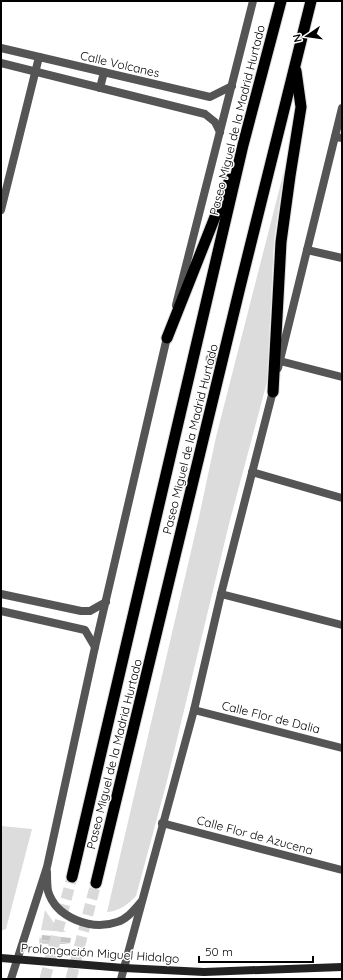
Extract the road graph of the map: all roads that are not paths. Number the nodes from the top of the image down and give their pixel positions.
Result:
1 (253, 1) edge
2 (281, 1) edge
3 (311, 1) edge
4 (1, 48) edge
5 (39, 57) junction
6 (1, 63) edge
7 (295, 64) junction
8 (36, 72) junction
9 (104, 72) junction
10 (232, 86) junction
11 (100, 88) junction
12 (342, 108) edge
13 (341, 118) edge
14 (220, 132) junction
15 (338, 137) edge
16 (243, 145) junction
17 (1, 210) edge
18 (307, 250) junction
19 (342, 258) edge
20 (167, 338) junction
21 (280, 361) junction
22 (342, 377) edge
23 (273, 392) junction
24 (252, 472) junction
25 (342, 498) edge
26 (1, 594) edge
27 (221, 594) junction
28 (106, 602) junction
29 (1, 611) edge
30 (342, 625) edge
31 (94, 647) junction
32 (194, 710) junction
33 (342, 748) edge
34 (162, 823) junction
35 (47, 867) junction
36 (342, 870) edge
37 (72, 877) tunnel mouth
38 (96, 883) tunnel mouth
39 (143, 900) junction
40 (1, 958) edge
41 (17, 960) junction
42 (342, 967) edge
43 (124, 968) junction
44 (11, 979) edge
45 (121, 979) edge

1 - 10 street
2 - 16 highway, Paseo Miguel de la Madrid Hurtado
3 - 7 highway, Paseo Miguel de la Madrid Hurtado
4 - 5 street, Calle Volcanes
5 - 8 street
5 - 9 street, Calle Volcanes
6 - 8 street
7 - 23 highway
7 - 38 highway, Paseo Miguel de la Madrid Hurtado
8 - 11 street
8 - 17 street
9 - 10 street, Calle Volcanes
9 - 11 street
10 - 14 street
11 - 14 street
12 - 13 street
13 - 15 street
14 - 20 street
15 - 18 street
16 - 20 highway
16 - 37 highway, Paseo Miguel de la Madrid Hurtado
18 - 19 street
18 - 21 street
20 - 28 street
21 - 22 street
21 - 23 street
23 - 24 street
24 - 25 street
24 - 27 street
26 - 28 street
27 - 30 street
27 - 32 street
28 - 31 street
29 - 31 street
31 - 35 street
32 - 33 street, Calle Flor de Dalia
32 - 34 street
34 - 36 street, Calle Flor de Azucena
34 - 39 street
35 - 39 street
35 - 41 street
39 - 43 street
40 - 41 main road, Prolongación Miguel Hidalgo
41 - 43 main road, Prolongación Miguel Hidalgo
41 - 44 street
42 - 43 main road, Prolongación Miguel Hidalgo
43 - 45 street

